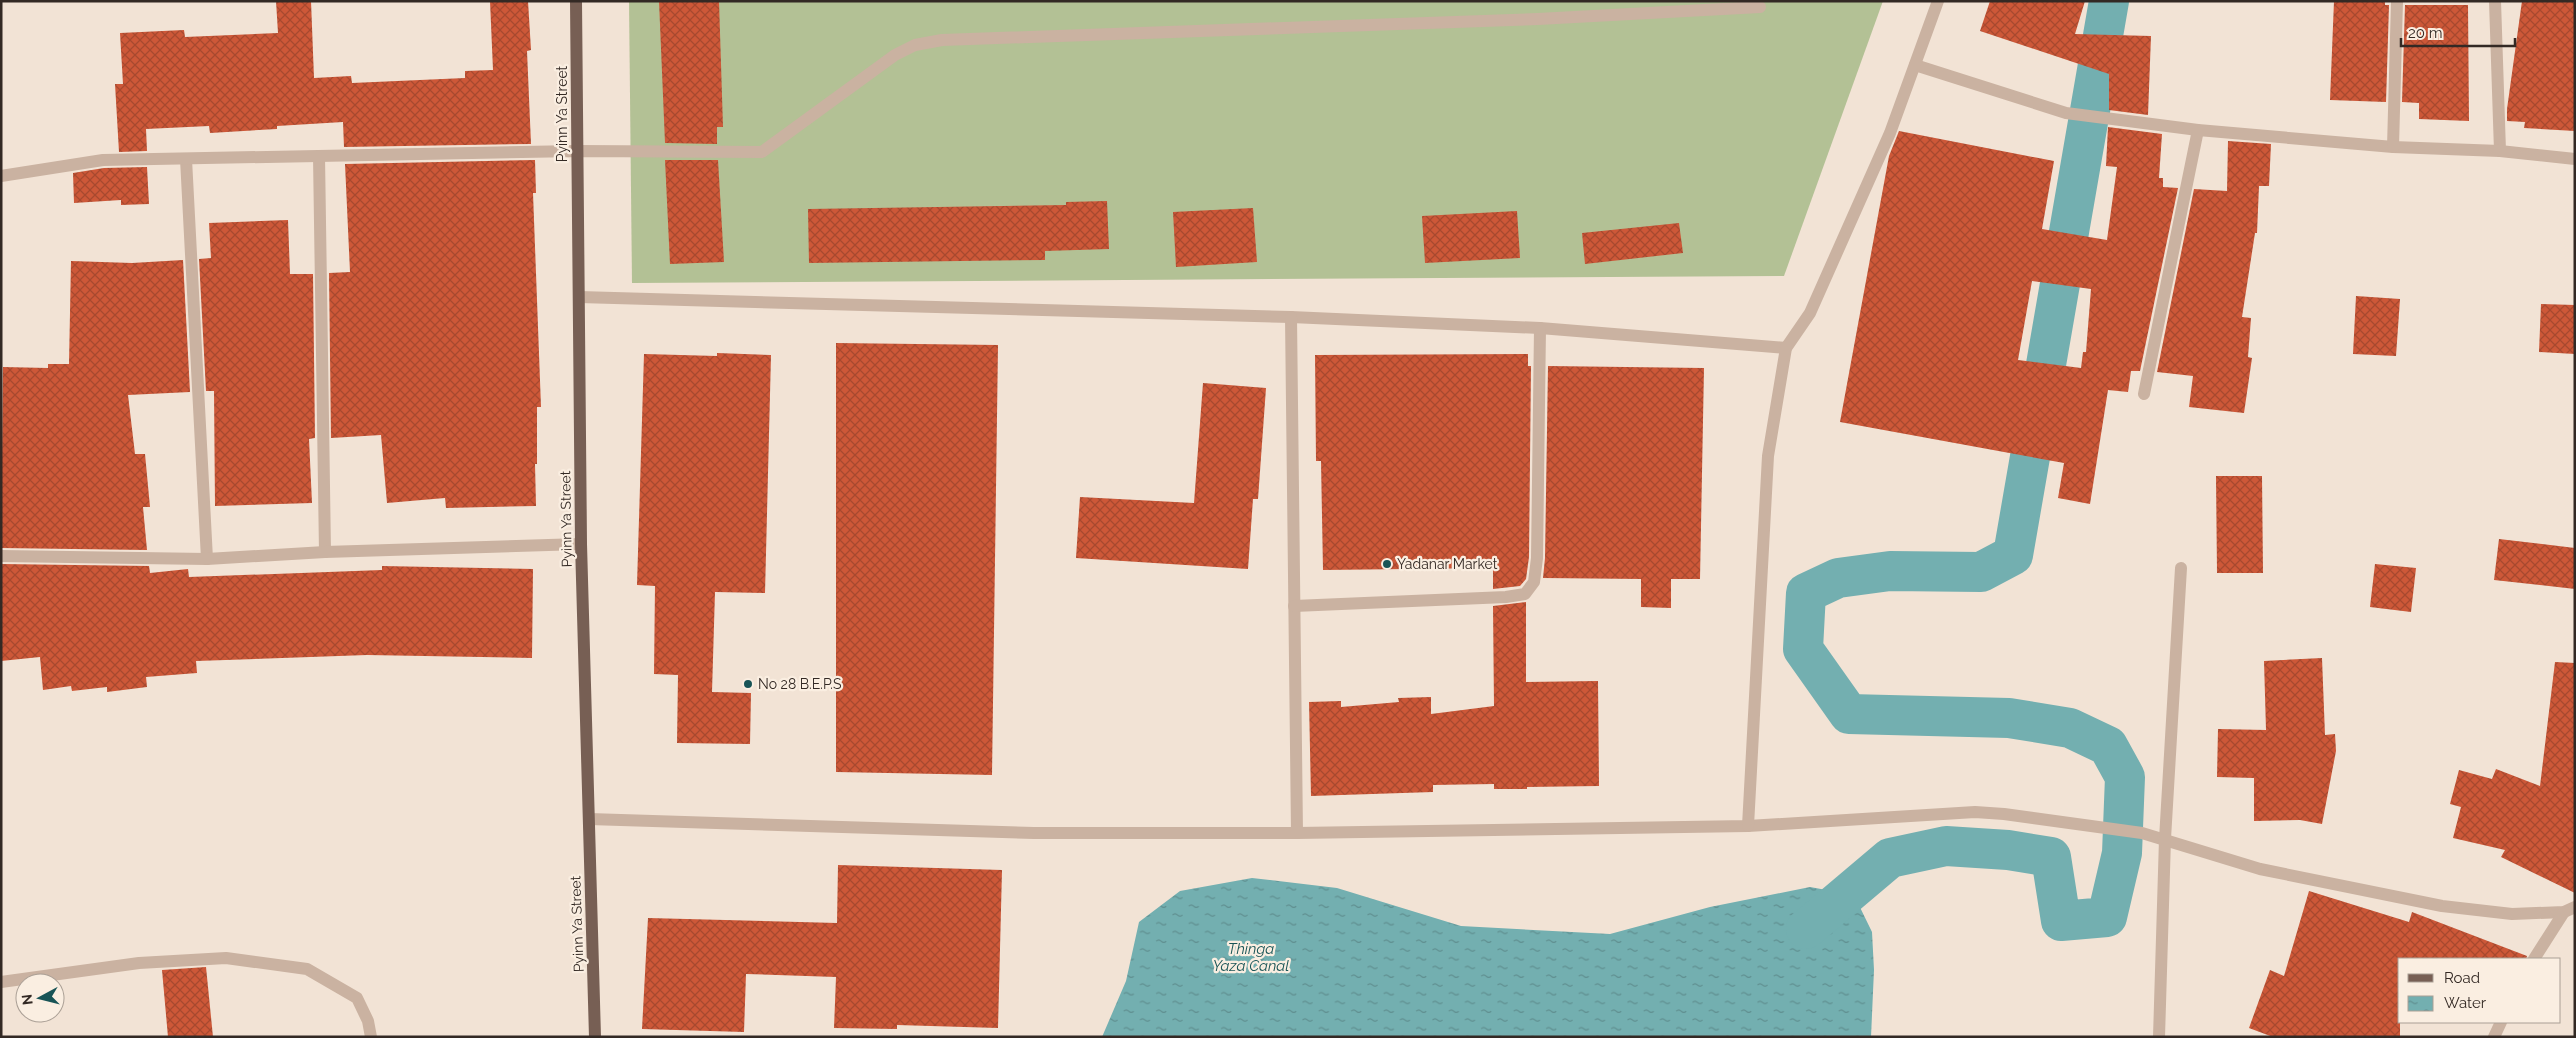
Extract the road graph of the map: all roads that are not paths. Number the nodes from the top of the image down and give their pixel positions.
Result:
1 (576, 1) edge
2 (1938, 1) edge
3 (2397, 1) edge
4 (2495, 1) edge
5 (1760, 8) dead end
6 (1915, 64) junction
7 (2198, 130) junction
8 (2393, 147) junction
9 (578, 151) junction
10 (2500, 151) junction
11 (319, 156) junction
12 (186, 159) junction
13 (2575, 159) edge
14 (1, 176) edge
15 (579, 297) junction
16 (1291, 318) junction
17 (1540, 328) junction
18 (1786, 348) junction
19 (2144, 394) dead end
20 (582, 544) junction
21 (324, 552) junction
22 (1, 556) edge
23 (207, 559) junction
24 (2181, 568) dead end
25 (1294, 606) junction
26 (589, 820) junction
27 (1748, 826) junction
28 (1297, 833) junction
29 (2165, 839) junction
30 (2569, 910) edge
31 (2535, 958) edge
32 (1, 982) edge
33 (2500, 1023) edge
34 (370, 1037) edge
35 (595, 1037) edge
36 (2159, 1037) edge
37 (2494, 1037) edge

1 - 9 main road, Pyinn Ya Street
2 - 6 street
3 - 8 street
4 - 10 street
5 - 9 street
6 - 7 street
6 - 18 street
7 - 8 street
7 - 19 street
8 - 10 street
9 - 11 street
9 - 15 main road, Pyinn Ya Street
10 - 13 street
11 - 12 street
11 - 21 street
12 - 14 street
12 - 23 street
15 - 16 street
15 - 20 main road, Pyinn Ya Street
16 - 17 street
16 - 25 street
17 - 18 street
17 - 25 street
18 - 27 street
20 - 21 street
20 - 26 main road, Pyinn Ya Street
21 - 23 street
22 - 23 street
24 - 29 street
25 - 28 street
26 - 28 street
26 - 35 main road, Pyinn Ya Street
27 - 28 street
27 - 29 street
29 - 30 street
29 - 36 street
30 - 31 street
32 - 34 street
33 - 37 street

